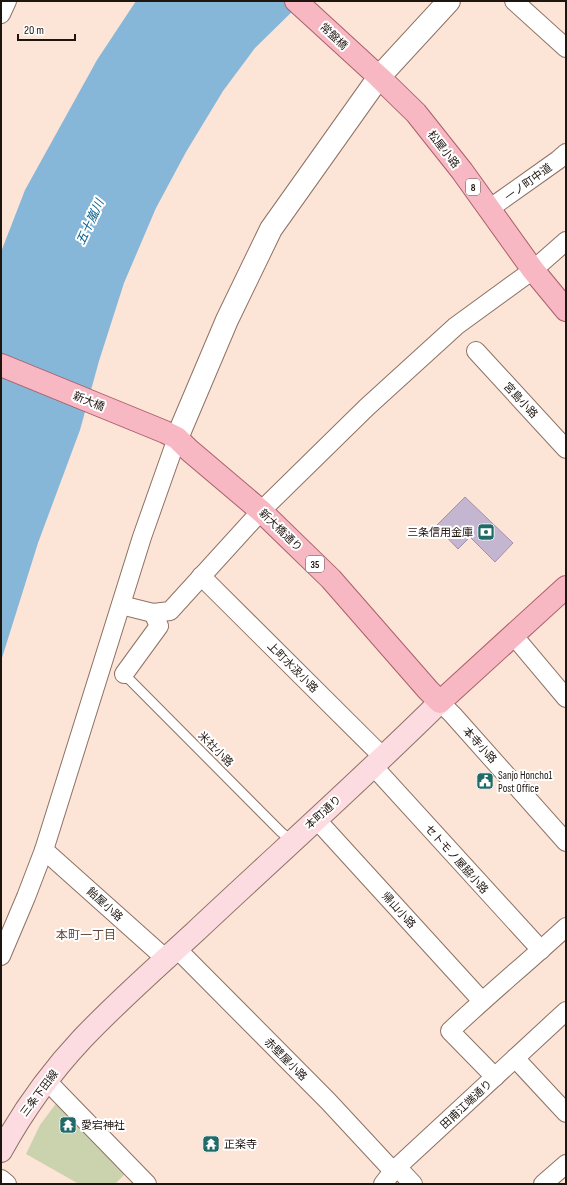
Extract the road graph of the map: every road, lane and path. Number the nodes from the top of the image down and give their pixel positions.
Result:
1 (7, 1) edge
2 (296, 1) edge
3 (449, 1) edge
4 (514, 1) edge
5 (1, 14) edge
6 (566, 48) edge
7 (376, 74) junction
8 (566, 153) edge
9 (490, 209) junction
10 (566, 241) edge
11 (533, 270) junction
12 (566, 310) edge
13 (476, 352) dead end
14 (1, 365) edge
15 (171, 435) junction
16 (566, 448) edge
17 (261, 511) junction
18 (201, 576) junction
19 (566, 587) edge
20 (121, 605) junction
21 (153, 613) junction
22 (514, 635) junction
23 (124, 674) joint
24 (566, 698) edge
25 (440, 702) junction
26 (379, 762) junction
27 (316, 819) junction
28 (292, 841) junction
29 (566, 842) edge
30 (44, 850) junction
31 (566, 927) edge
32 (541, 950) junction
33 (171, 954) junction
34 (1, 956) edge
35 (482, 1001) junction
36 (566, 1011) edge
37 (82, 1039) joint
38 (515, 1058) junction
39 (495, 1077) junction
40 (47, 1081) junction
41 (566, 1112) edge
42 (1, 1151) edge
43 (566, 1164) edge
44 (391, 1174) edge
45 (1, 1179) edge
46 (7, 1184) edge
47 (147, 1184) edge
48 (413, 1184) edge
49 (544, 1184) edge

1 - 5 street
2 - 7 main road, 常盤橋 / 8
3 - 7 street
4 - 6 street
7 - 9 main road, 松屋小路 / 8
7 - 15 street
8 - 9 street, 一ノ町中道
9 - 11 main road, 松屋小路 / 8
10 - 11 street
11 - 12 main road, 松屋小路 / 8
11 - 17 street
13 - 16 street, 宮島小路
14 - 15 main road, 新大橋 / 35
15 - 17 main road, 新大橋通り / 35
15 - 20 street
17 - 18 street
17 - 25 main road, 新大橋通り / 35
18 - 21 street
18 - 26 street, 上町水汲小路
19 - 22 main road, 本町通り
20 - 21 street
20 - 30 street
21 - 23 street
22 - 24 street
22 - 25 main road, 本町通り
23 - 28 lane, 米社小路
25 - 26 main road, 本町通り
25 - 29 street, 本寺小路
26 - 27 main road, 本町通り
26 - 32 street, セトモノ屋脇小路
27 - 28 main road, 本町通り
27 - 35 street, 帰山小路
28 - 33 main road, 本町通り
30 - 33 street, 飴屋小路
30 - 34 street
31 - 32 street, 田甫江端通り
32 - 35 street, 田甫江端通り
33 - 37 main road, 本町通り
33 - 44 street, 赤壁屋小路
35 - 39 street, 田甫江端通り
36 - 38 street
37 - 40 main road, 三条下田線
38 - 39 street
38 - 41 street
39 - 44 street, 田甫江端通り
40 - 42 main road, 三条下田線
40 - 47 street
43 - 49 street
44 - 48 street, 赤壁屋小路
45 - 46 street

